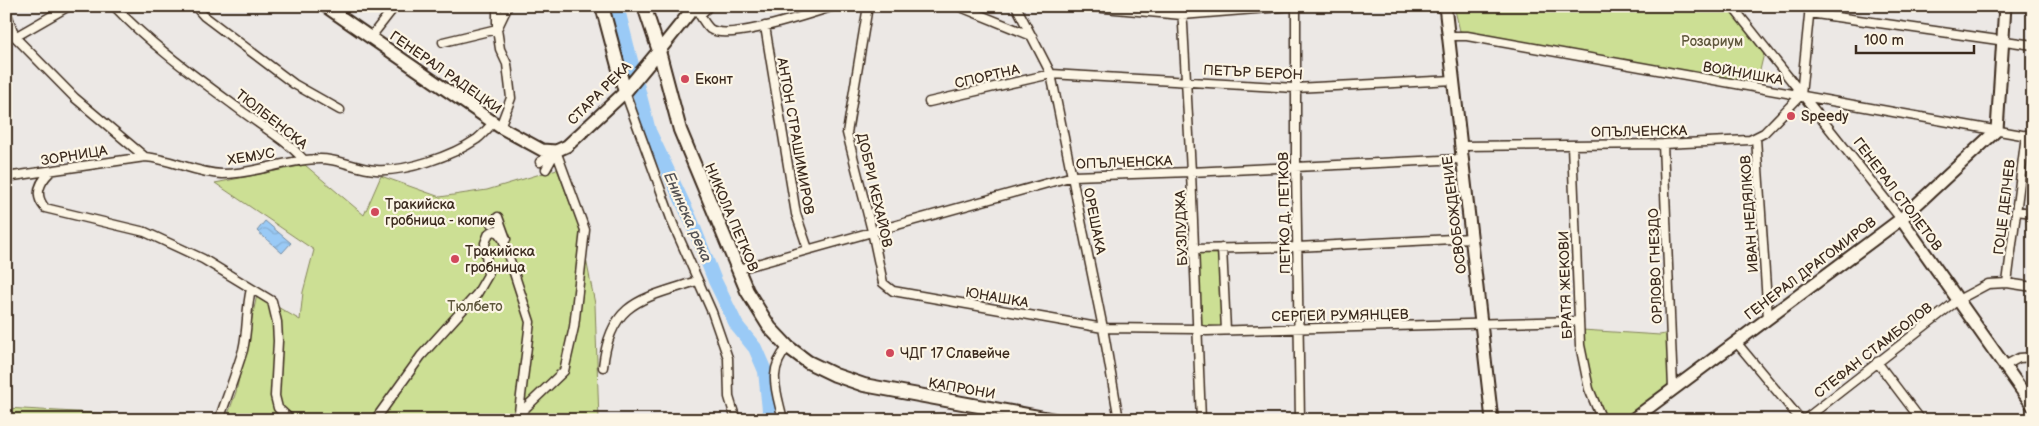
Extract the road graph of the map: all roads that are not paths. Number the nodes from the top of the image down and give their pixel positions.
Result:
1 (69, 6) edge
2 (114, 6) edge
3 (195, 6) edge
4 (325, 6) edge
5 (395, 6) edge
6 (497, 6) edge
7 (508, 6) edge
8 (602, 6) edge
9 (644, 6) edge
10 (709, 6) edge
11 (835, 6) edge
12 (868, 6) edge
13 (958, 6) edge
14 (1016, 6) edge
15 (1082, 6) edge
16 (1182, 6) edge
17 (1294, 6) edge
18 (1445, 6) edge
19 (1732, 6) edge
20 (2005, 6) edge
21 (696, 9) edge
22 (1809, 10) edge
23 (6, 11) edge
24 (1182, 15) junction
25 (764, 26) junction
26 (497, 29) junction
27 (1032, 36) junction
28 (1449, 36) junction
29 (15, 37) junction
30 (370, 38) junction
31 (2002, 41) junction
32 (442, 42) dead end
33 (2033, 46) edge
34 (659, 52) junction
35 (1051, 74) junction
36 (1454, 80) junction
37 (1186, 81) junction
38 (628, 88) junction
39 (1295, 88) junction
40 (1801, 95) junction
41 (929, 102) dead end
42 (340, 110) dead end
43 (496, 125) junction
44 (1997, 130) junction
45 (2029, 136) edge
46 (1756, 138) junction
47 (1662, 144) junction
48 (1572, 145) junction
49 (1460, 146) junction
50 (556, 151) junction
51 (145, 156) junction
52 (1462, 159) junction
53 (304, 160) junction
54 (540, 162) dead end
55 (1296, 167) junction
56 (546, 169) dead end
57 (50, 172) junction
58 (1191, 172) junction
59 (1073, 176) junction
60 (6, 177) edge
61 (2016, 211) junction
62 (2033, 213) edge
63 (1901, 219) junction
64 (491, 223) dead end
65 (872, 232) junction
66 (1472, 238) junction
67 (1297, 247) junction
68 (1222, 248) junction
69 (808, 249) junction
70 (1194, 249) junction
71 (510, 262) junction
72 (738, 269) junction
73 (697, 281) junction
74 (2007, 283) junction
75 (2033, 287) edge
76 (251, 289) junction
77 (888, 289) joint
78 (1958, 300) junction
79 (1768, 318) junction
80 (1578, 321) junction
81 (1481, 324) junction
82 (1299, 327) junction
83 (1103, 328) junction
84 (1198, 329) junction
85 (1226, 330) junction
86 (1736, 342) junction
87 (788, 347) junction
88 (2033, 357) edge
89 (1877, 362) junction
90 (2004, 366) junction
91 (602, 367) dead end
92 (864, 385) joint
93 (1673, 388) junction
94 (2033, 406) edge
95 (519, 417) edge
96 (1634, 419) edge
97 (219, 420) edge
98 (291, 420) edge
99 (375, 420) edge
100 (736, 420) edge
101 (783, 420) edge
102 (1055, 420) edge
103 (1119, 420) edge
104 (1201, 420) edge
105 (1300, 420) edge
106 (1492, 420) edge
107 (1602, 420) edge
108 (1802, 420) edge
109 (1921, 420) edge

1 - 29 street
2 - 53 street, ТЮЛБЕНСКА
3 - 42 street
4 - 30 main road, ГЕНЕРАЛ РАДЕЦКИ
5 - 30 street
6 - 26 street
7 - 26 street
8 - 38 main road
9 - 34 main road, НИКОЛА ПЕТКОВ
10 - 21 street
11 - 25 street
12 - 65 street, ДОБРИ КЕХАЙОВ
13 - 27 street
14 - 27 street, ОРЕШАКА
15 - 24 street
16 - 24 street, БУЗЛУДЖА
17 - 24 street
17 - 39 street, ПЕТКО Д. ПЕТКОВ
18 - 28 main road, ОСВОБОЖДЕНИЕ
19 - 40 street, ГЕНЕРАЛ СТОЛЕТОВ
20 - 31 main road
21 - 25 street
21 - 34 main road
22 - 31 street
22 - 40 street
23 - 29 street
24 - 37 street, БУЗЛУДЖА
25 - 69 street, АНТОН СТРАШИМИРОВ
26 - 32 street
26 - 43 street
27 - 35 street, ОРЕШАКА
28 - 36 main road, ОСВОБОЖДЕНИЕ
28 - 40 street, ВОЙНИШКА
29 - 51 street
30 - 43 main road, ГЕНЕРАЛ РАДЕЦКИ
31 - 33 street
31 - 44 main road
34 - 38 main road, СТАРА РЕКА
34 - 72 main road, НИКОЛА ПЕТКОВ
35 - 37 street, ПЕТЪР БЕРОН
35 - 41 street, СПОРТНА
35 - 59 street, ОРЕШАКА
36 - 39 street, ПЕТЪР БЕРОН
36 - 49 main road, ОСВОБОЖДЕНИЕ
37 - 39 street, ПЕТЪР БЕРОН
37 - 58 street, БУЗЛУДЖА
38 - 50 main road, СТАРА РЕКА
38 - 73 street
39 - 55 street, ПЕТКО Д. ПЕТКОВ
40 - 44 street, ВОЙНИШКА
40 - 46 street
40 - 63 street, ГЕНЕРАЛ СТОЛЕТОВ
43 - 50 main road, ГЕНЕРАЛ РАДЕЦКИ
43 - 53 street, ТЮЛБЕНСКА
44 - 45 street, ВОЙНИШКА
44 - 63 main road, ГЕНЕРАЛ ДРАГОМИРОВ
45 - 61 street, ГОЦЕ ДЕЛЧЕВ
46 - 47 street, ОПЪЛЧЕНСКА
46 - 79 street, ИВАН НЕДЯЛКОВ
47 - 48 street, ОПЪЛЧЕНСКА
47 - 93 street, ОРЛОВО ГНЕЗДО
48 - 49 street, ОПЪЛЧЕНСКА
48 - 80 street, БРАТЯ ЖЕКОВИ
49 - 52 main road, ОСВОБОЖДЕНИЕ
50 - 54 street
50 - 56 street
50 - 95 street
51 - 53 street, ХЕМУС
51 - 57 street, ЗОРНИЦА
52 - 55 street, ОПЪЛЧЕНСКА
52 - 66 main road, ОСВОБОЖДЕНИЕ
55 - 58 street, ОПЪЛЧЕНСКА
55 - 67 street, ПЕТКО Д. ПЕТКОВ
57 - 60 street, ЗОРНИЦА
57 - 76 street
58 - 59 street, ОПЪЛЧЕНСКА
58 - 70 street, БУЗЛУДЖА
59 - 65 street, ОПЪЛЧЕНСКА
59 - 83 street, ОРЕШАКА
61 - 62 street
61 - 74 street, ГОЦЕ ДЕЛЧЕВ
63 - 78 main road, ГЕНЕРАЛ СТОЛЕТОВ
63 - 79 main road, ГЕНЕРАЛ ДРАГОМИРОВ
64 - 71 street
65 - 69 street, ОПЪЛЧЕНСКА
65 - 77 street, ДОБРИ КЕХАЙОВ
66 - 67 street
66 - 81 main road, ОСВОБОЖДЕНИЕ
67 - 68 street
67 - 82 street, ПЕТКО Д. ПЕТКОВ
68 - 70 street
68 - 85 street
69 - 72 street, ОПЪЛЧЕНСКА
70 - 84 street, БУЗЛУДЖА
71 - 95 street
71 - 99 street
72 - 87 main road, НИКОЛА ПЕТКОВ
73 - 91 street
73 - 100 street
74 - 75 street, СТЕФАН СТАМБОЛОВ
74 - 78 street, СТЕФАН СТАМБОЛОВ
76 - 97 street
76 - 98 street
77 - 83 street, ЮНАШКА
78 - 89 street, СТЕФАН СТАМБОЛОВ
78 - 90 main road, ГЕНЕРАЛ СТОЛЕТОВ
79 - 86 main road, ГЕНЕРАЛ ДРАГОМИРОВ
80 - 81 street, СЕРГЕЙ РУМЯНЦЕВ
80 - 107 street, БРАТЯ ЖЕКОВИ
81 - 82 street, СЕРГЕЙ РУМЯНЦЕВ
81 - 106 main road, ОСВОБОЖДЕНИЕ
82 - 85 street, СЕРГЕЙ РУМЯНЦЕВ
82 - 105 street, ПЕТКО Д. ПЕТКОВ
83 - 84 street, СЕРГЕЙ РУМЯНЦЕВ
83 - 103 street, ОРЕШАКА
84 - 85 street, СЕРГЕЙ РУМЯНЦЕВ
84 - 104 street, БУЗЛУДЖА
86 - 93 main road, ГЕНЕРАЛ ДРАГОМИРОВ
86 - 108 street
87 - 92 main road, НИКОЛА ПЕТКОВ
87 - 101 street
88 - 90 street
89 - 108 street, СТЕФАН СТАМБОЛОВ
89 - 109 street
90 - 94 main road, ГЕНЕРАЛ СТОЛЕТОВ
92 - 102 main road, КАПРОНИ
93 - 96 main road, ГЕНЕРАЛ ДРАГОМИРОВ

